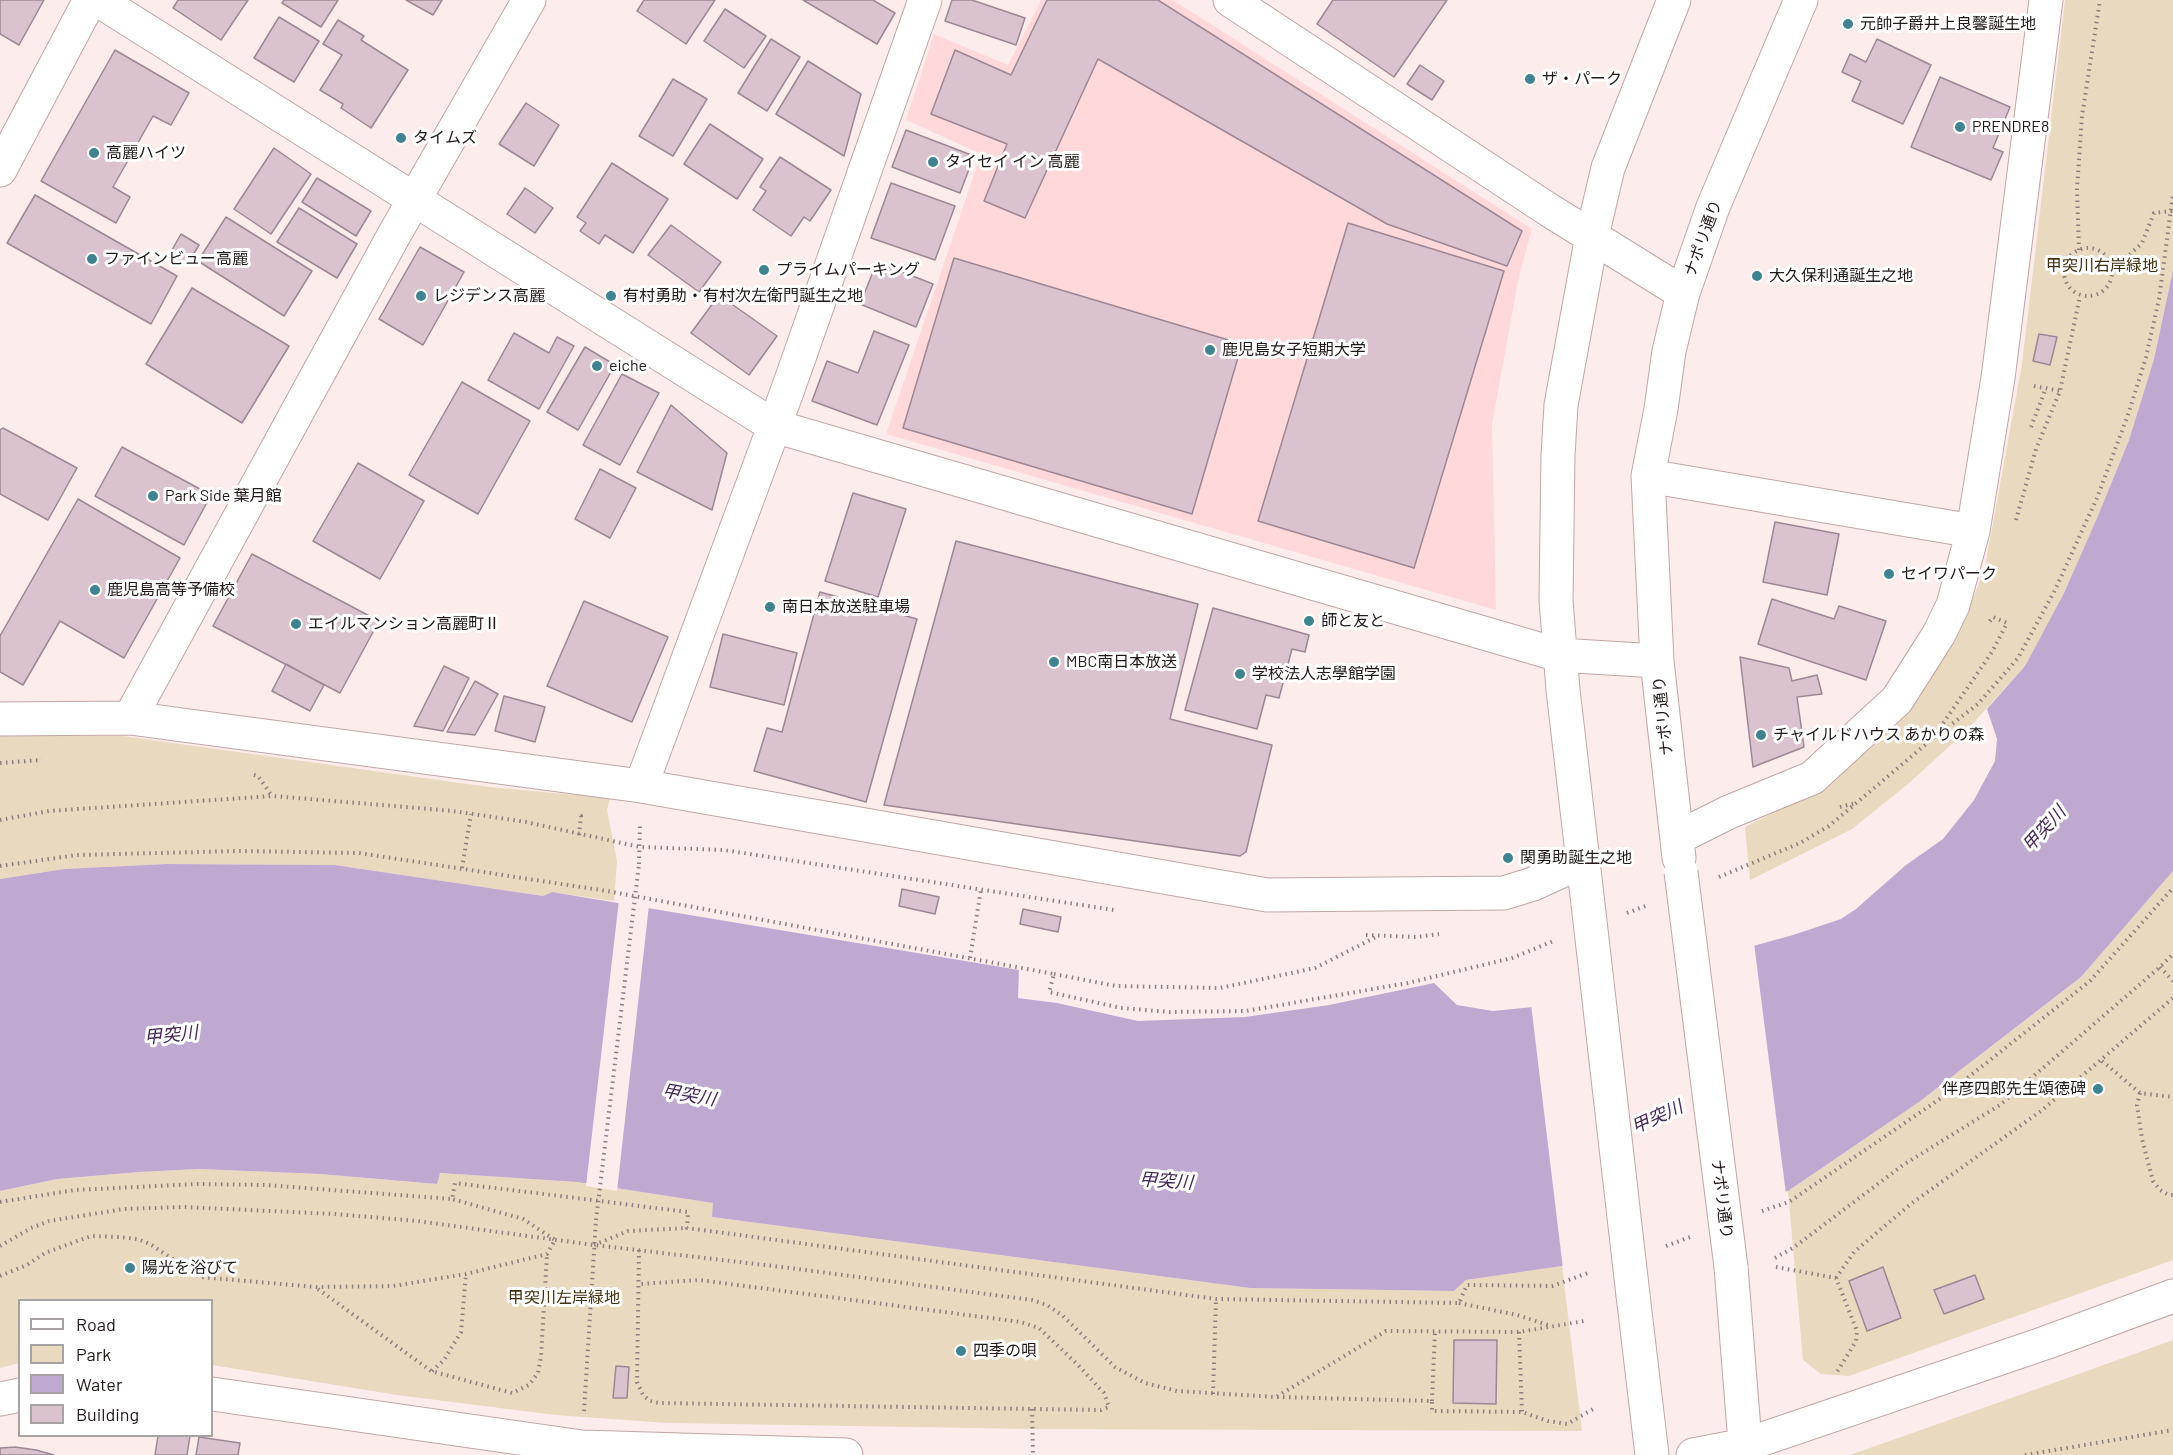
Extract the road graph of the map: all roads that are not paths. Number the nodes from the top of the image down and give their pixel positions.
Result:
1 (90, 0) edge
2 (98, 0) edge
3 (529, 0) edge
4 (925, 0) edge
5 (1674, 0) edge
6 (1801, 0) edge
7 (2046, 0) edge
8 (1240, 2) edge
9 (0, 170) edge
10 (414, 199) junction
11 (1592, 236) junction
12 (1683, 293) junction
13 (774, 426) junction
14 (1648, 476) junction
15 (1973, 531) junction
16 (1559, 654) junction
17 (1657, 661) junction
18 (130, 718) junction
19 (0, 719) edge
20 (641, 801) junction
21 (1677, 838) junction
22 (1583, 861) junction
23 (2173, 1296) edge
24 (18, 1395) edge
25 (213, 1395) edge
26 (0, 1399) edge
27 (1746, 1450) edge
28 (581, 1451) edge
29 (846, 1455) edge
30 (1652, 1455) edge
31 (1693, 1455) edge

1 - 9 street
2 - 10 street
3 - 10 street
4 - 13 street
5 - 11 street
6 - 12 street, ナポリ通り
7 - 15 street
8 - 11 street
10 - 13 street
10 - 18 street
11 - 12 street
11 - 16 street
12 - 14 street, ナポリ通り
13 - 16 street
13 - 20 street
14 - 15 street
14 - 17 street, ナポリ通り
15 - 21 street
16 - 17 street
16 - 22 street
17 - 21 street, ナポリ通り
18 - 19 street
18 - 20 street
20 - 22 street
21 - 27 street, ナポリ通り, bridge
22 - 30 street, bridge
23 - 27 street
24 - 26 street
25 - 28 street
27 - 31 street
28 - 29 street

